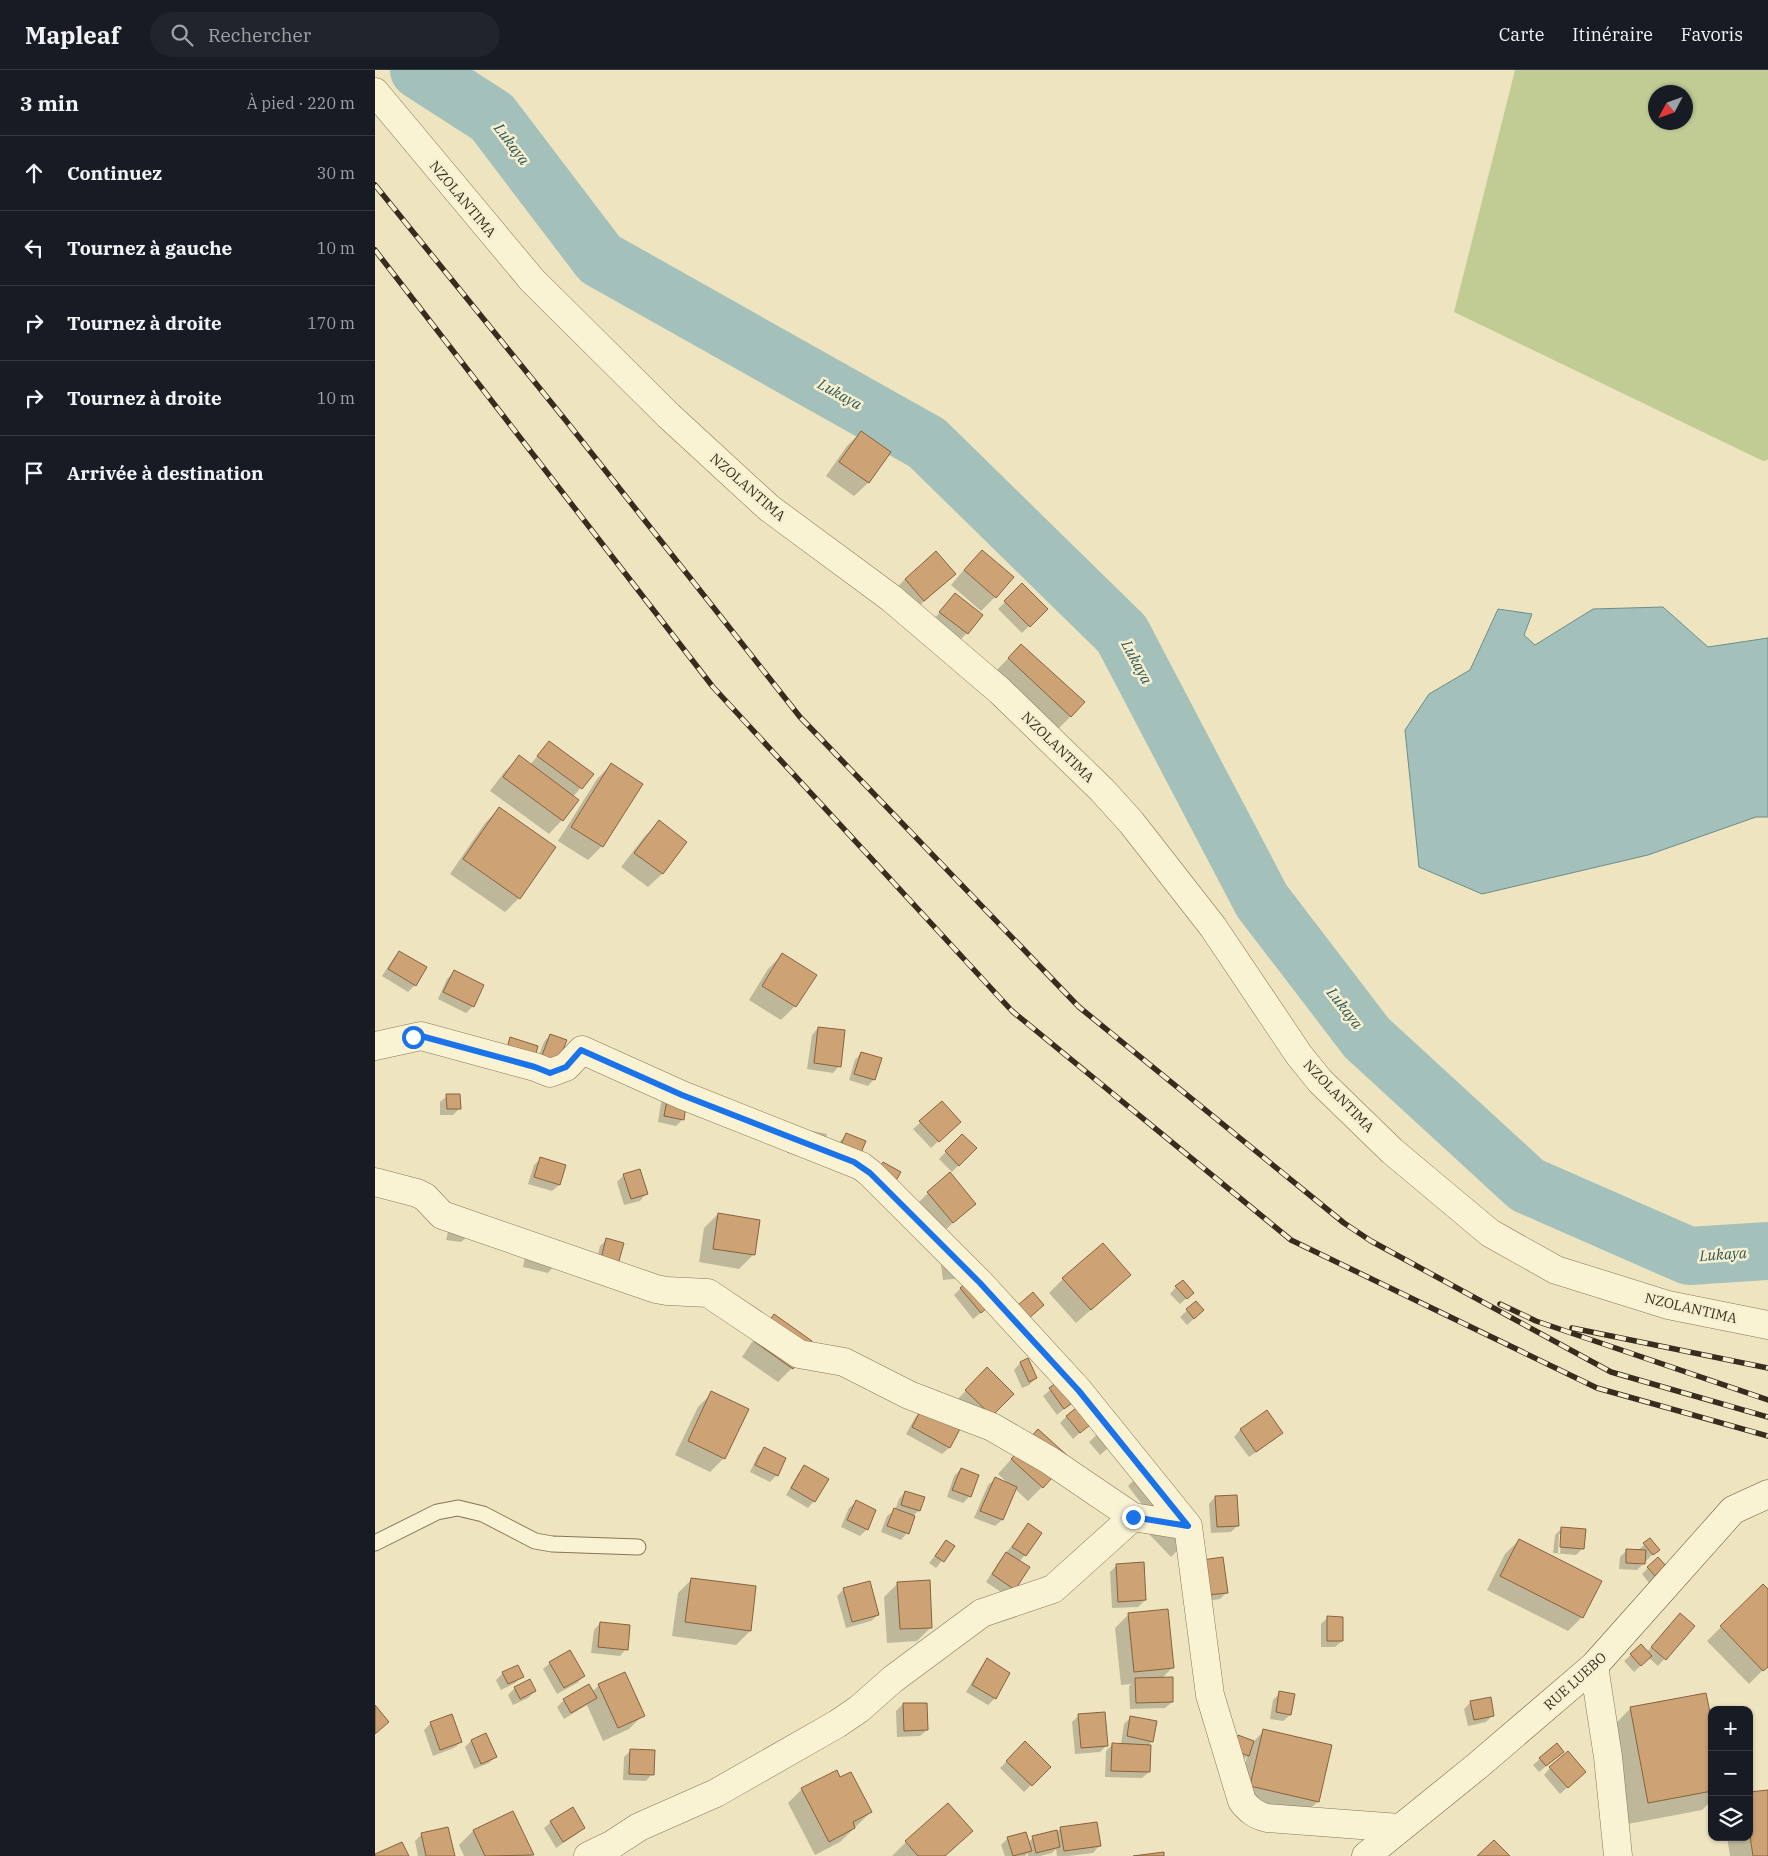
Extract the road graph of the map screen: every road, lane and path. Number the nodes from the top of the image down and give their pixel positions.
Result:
1 (375, 92) edge
2 (375, 1046) edge
3 (375, 1182) edge
4 (1768, 1324) edge
5 (1768, 1494) edge
6 (1133, 1517) junction
7 (1188, 1526) junction
8 (375, 1543) edge
9 (638, 1547) dead end
10 (1594, 1666) junction
11 (1400, 1828) junction
12 (588, 1856) edge
13 (1366, 1856) edge
14 (1618, 1856) edge

1 - 4 street, NZOLANTIMA
2 - 7 street
3 - 6 street
5 - 10 street, RUE LUEBO
6 - 7 street
6 - 12 street
7 - 11 street
8 - 9 lane
10 - 11 street, RUE LUEBO
10 - 14 street
11 - 13 street, RUE LUEBO

